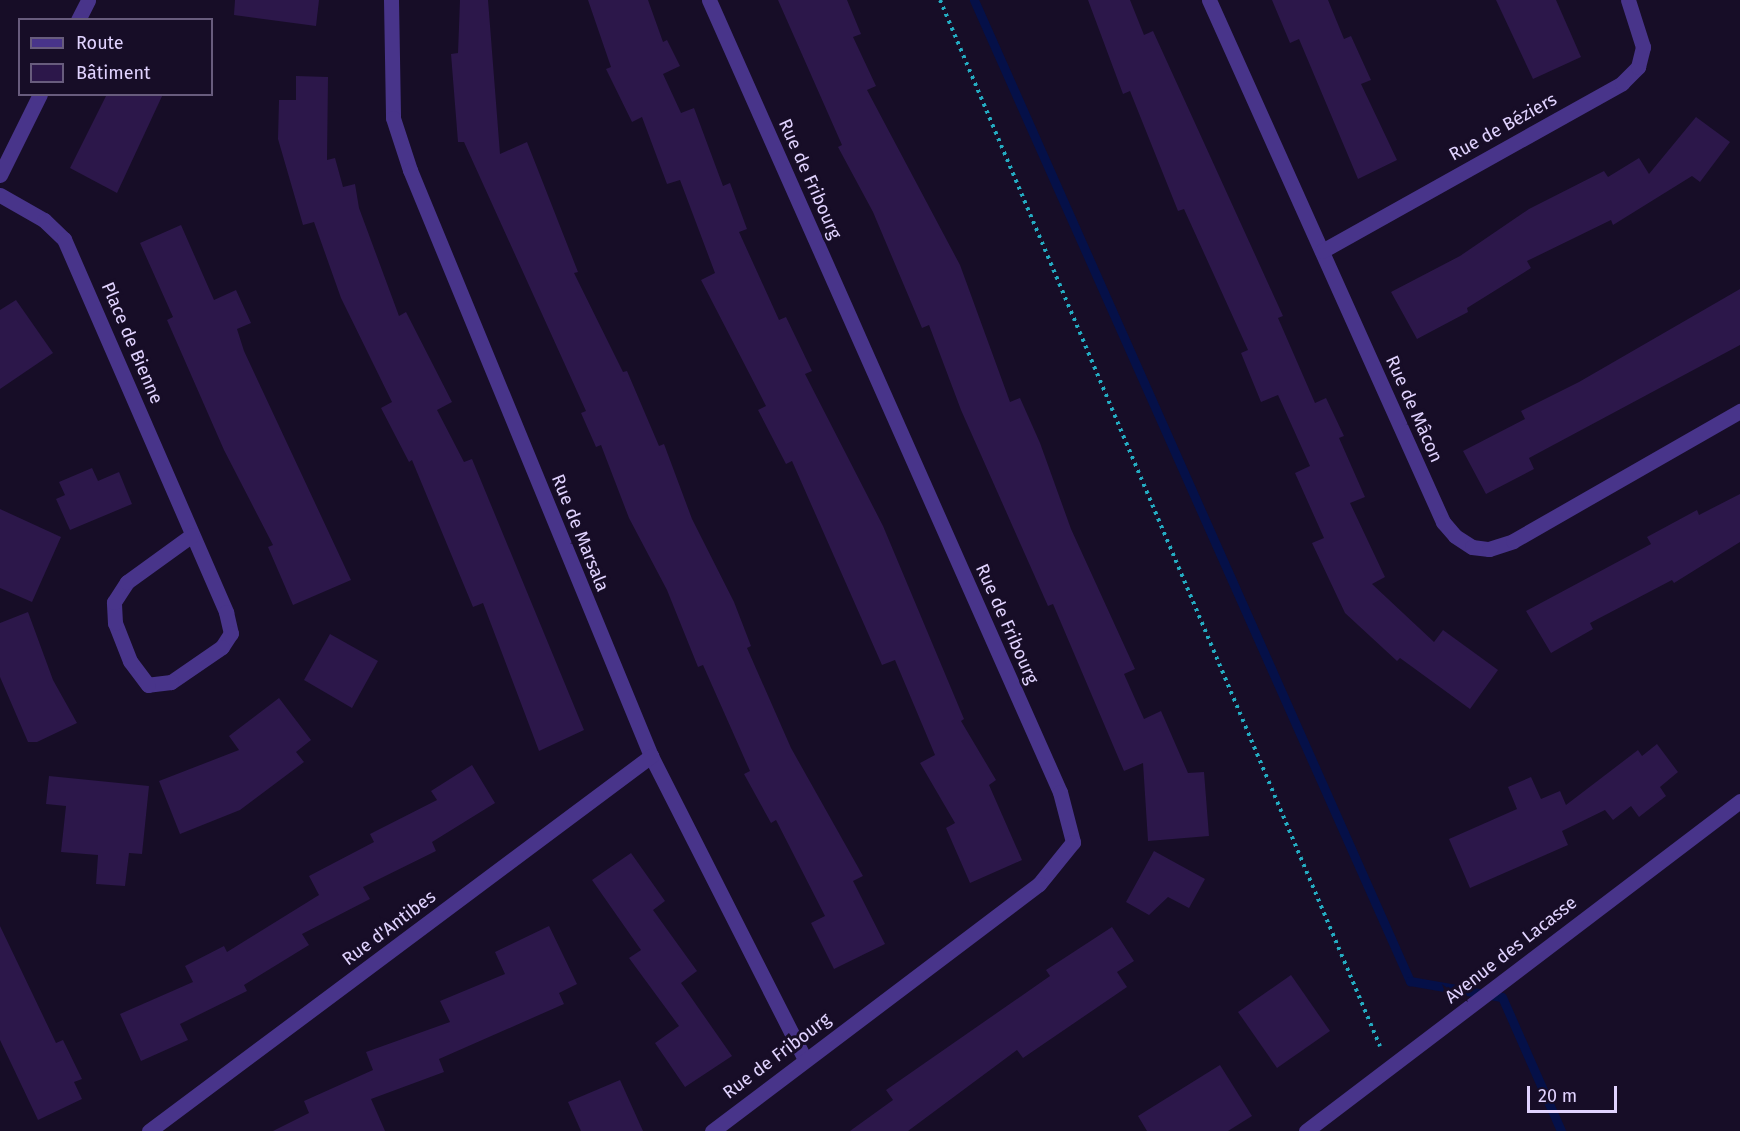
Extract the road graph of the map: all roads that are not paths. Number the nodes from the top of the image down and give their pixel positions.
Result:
1 (88, 0) edge
2 (392, 0) edge
3 (708, 0) edge
4 (1209, 0) edge
5 (1628, 0) edge
6 (79, 18) edge
7 (39, 96) edge
8 (0, 175) edge
9 (0, 195) edge
10 (1322, 251) junction
11 (1740, 411) edge
12 (192, 535) junction
13 (651, 756) junction
14 (1740, 801) edge
15 (805, 1059) junction
16 (149, 1131) edge
17 (712, 1131) edge
18 (1306, 1131) edge

1 - 6 street
2 - 13 street, Rue de Marsala
3 - 15 street, Rue de Fribourg
4 - 10 street, Rue de Mâcon
5 - 10 street, Rue de Béziers
7 - 8 street
9 - 12 street, Place de Bienne
10 - 11 street, Rue de Mâcon
12 - 12 street, Place de Bienne
13 - 15 street, Rue de Marsala
13 - 16 street, Rue d'Antibes
14 - 18 street, Avenue des Lacasse
15 - 17 street, Rue de Fribourg

